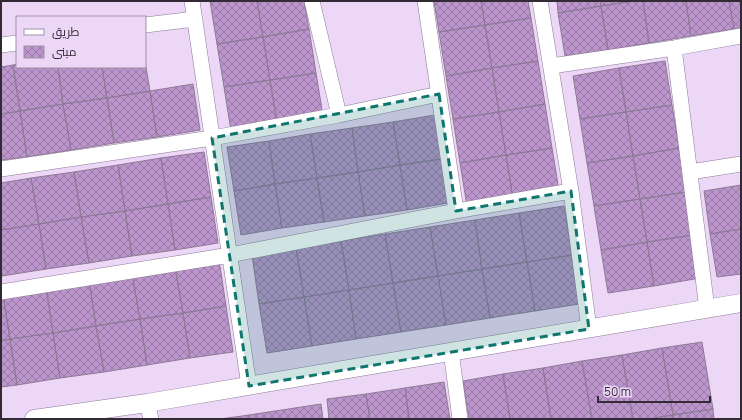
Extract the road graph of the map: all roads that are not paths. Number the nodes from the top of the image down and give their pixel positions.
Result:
1 (192, 1) edge
2 (312, 1) edge
3 (426, 1) edge
4 (540, 1) edge
5 (194, 18) junction
6 (146, 25) edge
7 (741, 36) edge
8 (16, 43) edge
9 (1, 45) edge
10 (674, 48) junction
11 (551, 66) junction
12 (439, 94) junction
13 (339, 115) junction
14 (212, 138) junction
15 (741, 164) edge
16 (1, 169) edge
17 (690, 172) junction
18 (571, 191) junction
19 (456, 210) junction
20 (230, 254) junction
21 (1, 292) edge
22 (741, 303) edge
23 (707, 310) junction
24 (590, 329) junction
25 (451, 351) junction
26 (249, 386) junction
27 (149, 411) edge
28 (34, 419) edge
29 (460, 419) edge

1 - 5 street
2 - 13 street
3 - 12 street
4 - 11 street
5 - 6 street
5 - 14 street
7 - 10 street
8 - 9 street
10 - 11 street
10 - 17 street
11 - 18 street
12 - 13 street
12 - 19 street
13 - 14 street
14 - 16 street
14 - 20 street
15 - 17 street
17 - 23 street
18 - 19 street
18 - 24 street
19 - 20 street
20 - 21 street
20 - 26 street
22 - 23 street
23 - 24 street
24 - 25 street
25 - 26 street
25 - 29 street
26 - 27 street
27 - 28 street

